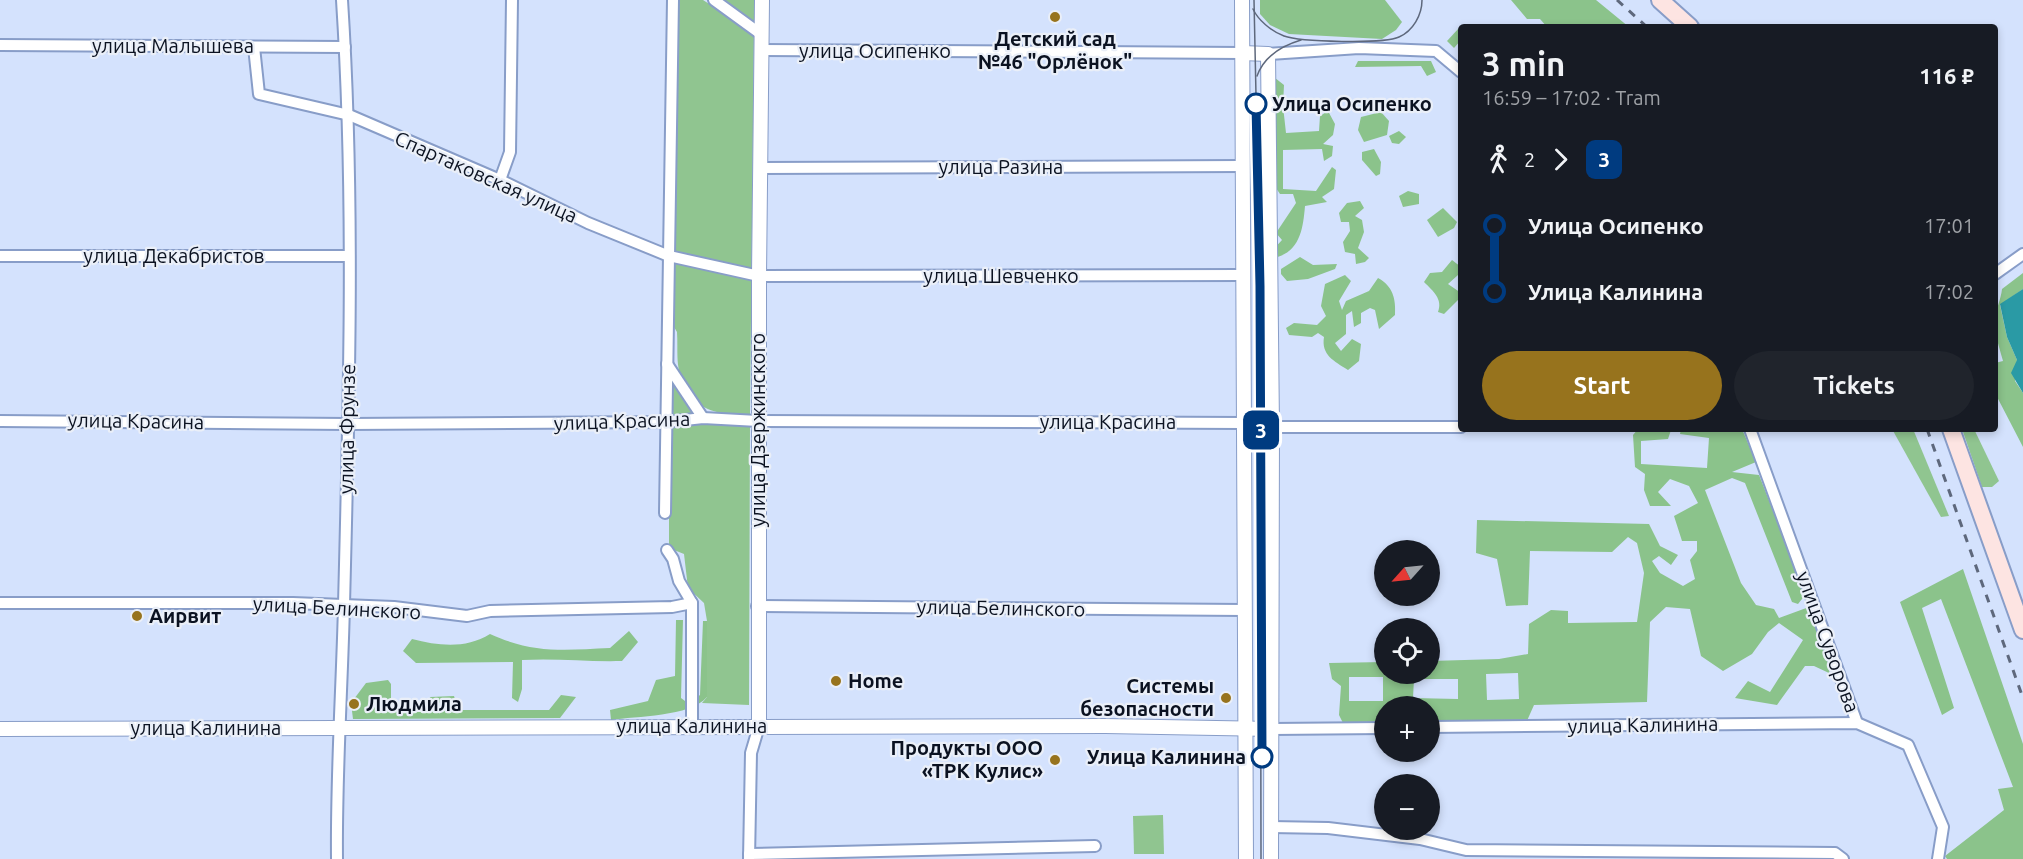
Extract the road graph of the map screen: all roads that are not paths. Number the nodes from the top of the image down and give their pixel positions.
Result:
1 (342, 0) edge
2 (512, 0) edge
3 (673, 0) edge
4 (714, 0) edge
5 (762, 0) edge
6 (1242, 0) edge
7 (1660, 0) edge
8 (1687, 24) edge
9 (762, 35) junction
10 (0, 45) edge
11 (254, 47) junction
12 (345, 47) junction
13 (761, 50) junction
14 (1242, 53) junction
15 (1268, 54) junction
16 (1458, 69) edge
17 (349, 115) junction
18 (1242, 166) junction
19 (760, 168) junction
20 (501, 180) junction
21 (2023, 254) edge
22 (0, 256) edge
23 (349, 256) junction
24 (669, 256) junction
25 (1998, 272) edge
26 (1243, 275) junction
27 (759, 276) junction
28 (667, 364) junction
29 (704, 418) junction
30 (758, 421) junction
31 (0, 422) edge
32 (667, 422) junction
33 (1244, 423) junction
34 (348, 424) junction
35 (1272, 427) junction
36 (1458, 427) edge
37 (1751, 432) edge
38 (1952, 432) edge
39 (665, 513) dead end
40 (667, 550) dead end
41 (0, 603) edge
42 (692, 603) junction
43 (344, 606) junction
44 (757, 606) junction
45 (1244, 610) junction
46 (2023, 630) edge
47 (1857, 723) junction
48 (759, 726) junction
49 (692, 727) junction
50 (1440, 727) edge
51 (338, 728) junction
52 (1244, 728) junction
53 (1374, 728) edge
54 (0, 729) edge
55 (1272, 729) junction
56 (1271, 827) junction
57 (1095, 846) dead end
58 (749, 856) edge
59 (337, 859) edge
60 (1246, 859) edge
61 (1271, 859) edge
62 (1843, 859) edge
63 (1938, 859) edge

1 - 12 street, улица Фрунзе
2 - 20 street
3 - 24 street
4 - 9 street
5 - 9 street, улица Дзержинского
6 - 14 street
7 - 8 main road
9 - 13 street, улица Дзержинского
10 - 11 street, улица Малышева
11 - 12 street, улица Малышева
11 - 17 street, Спартаковская улица
12 - 17 street, улица Фрунзе
13 - 14 street, улица Осипенко
13 - 19 street, улица Дзержинского
14 - 15 street
14 - 18 street
15 - 16 street
15 - 35 street
17 - 20 street, Спартаковская улица
17 - 23 street, улица Фрунзе
18 - 19 street, улица Разина
18 - 26 street
19 - 27 street, улица Дзержинского
20 - 24 street, Спартаковская улица
21 - 25 street
22 - 23 street, улица Декабристов
23 - 34 street, улица Фрунзе
24 - 27 street, Спартаковская улица
24 - 28 street
26 - 27 street, улица Шевченко
26 - 33 street
27 - 30 street, улица Дзержинского
28 - 29 street
28 - 32 street
29 - 30 street, улица Красина
29 - 32 street, улица Красина
30 - 33 street, улица Красина
30 - 44 street, улица Дзержинского
31 - 34 street, улица Красина
32 - 34 street, улица Красина
32 - 39 street
33 - 45 street
34 - 43 street, улица Фрунзе
35 - 36 street
35 - 55 street
37 - 47 street, улица Суворова
38 - 46 main road
40 - 42 street
41 - 43 street, улица Белинского
42 - 43 street, улица Белинского
42 - 49 street
43 - 51 street, улица Фрунзе
44 - 45 street, улица Белинского
44 - 48 street, улица Дзержинского
45 - 52 street
47 - 50 street, улица Калинина
47 - 63 street, улица Суворова
48 - 49 street, улица Калинина
48 - 52 street, улица Калинина
48 - 58 street, улица Дзержинского
49 - 51 street, улица Калинина
51 - 54 street, улица Калинина
51 - 59 street, улица Фрунзе
52 - 55 street, улица Калинина
52 - 60 street
53 - 55 street, улица Калинина
55 - 56 street
56 - 61 street
56 - 62 street
57 - 58 street

